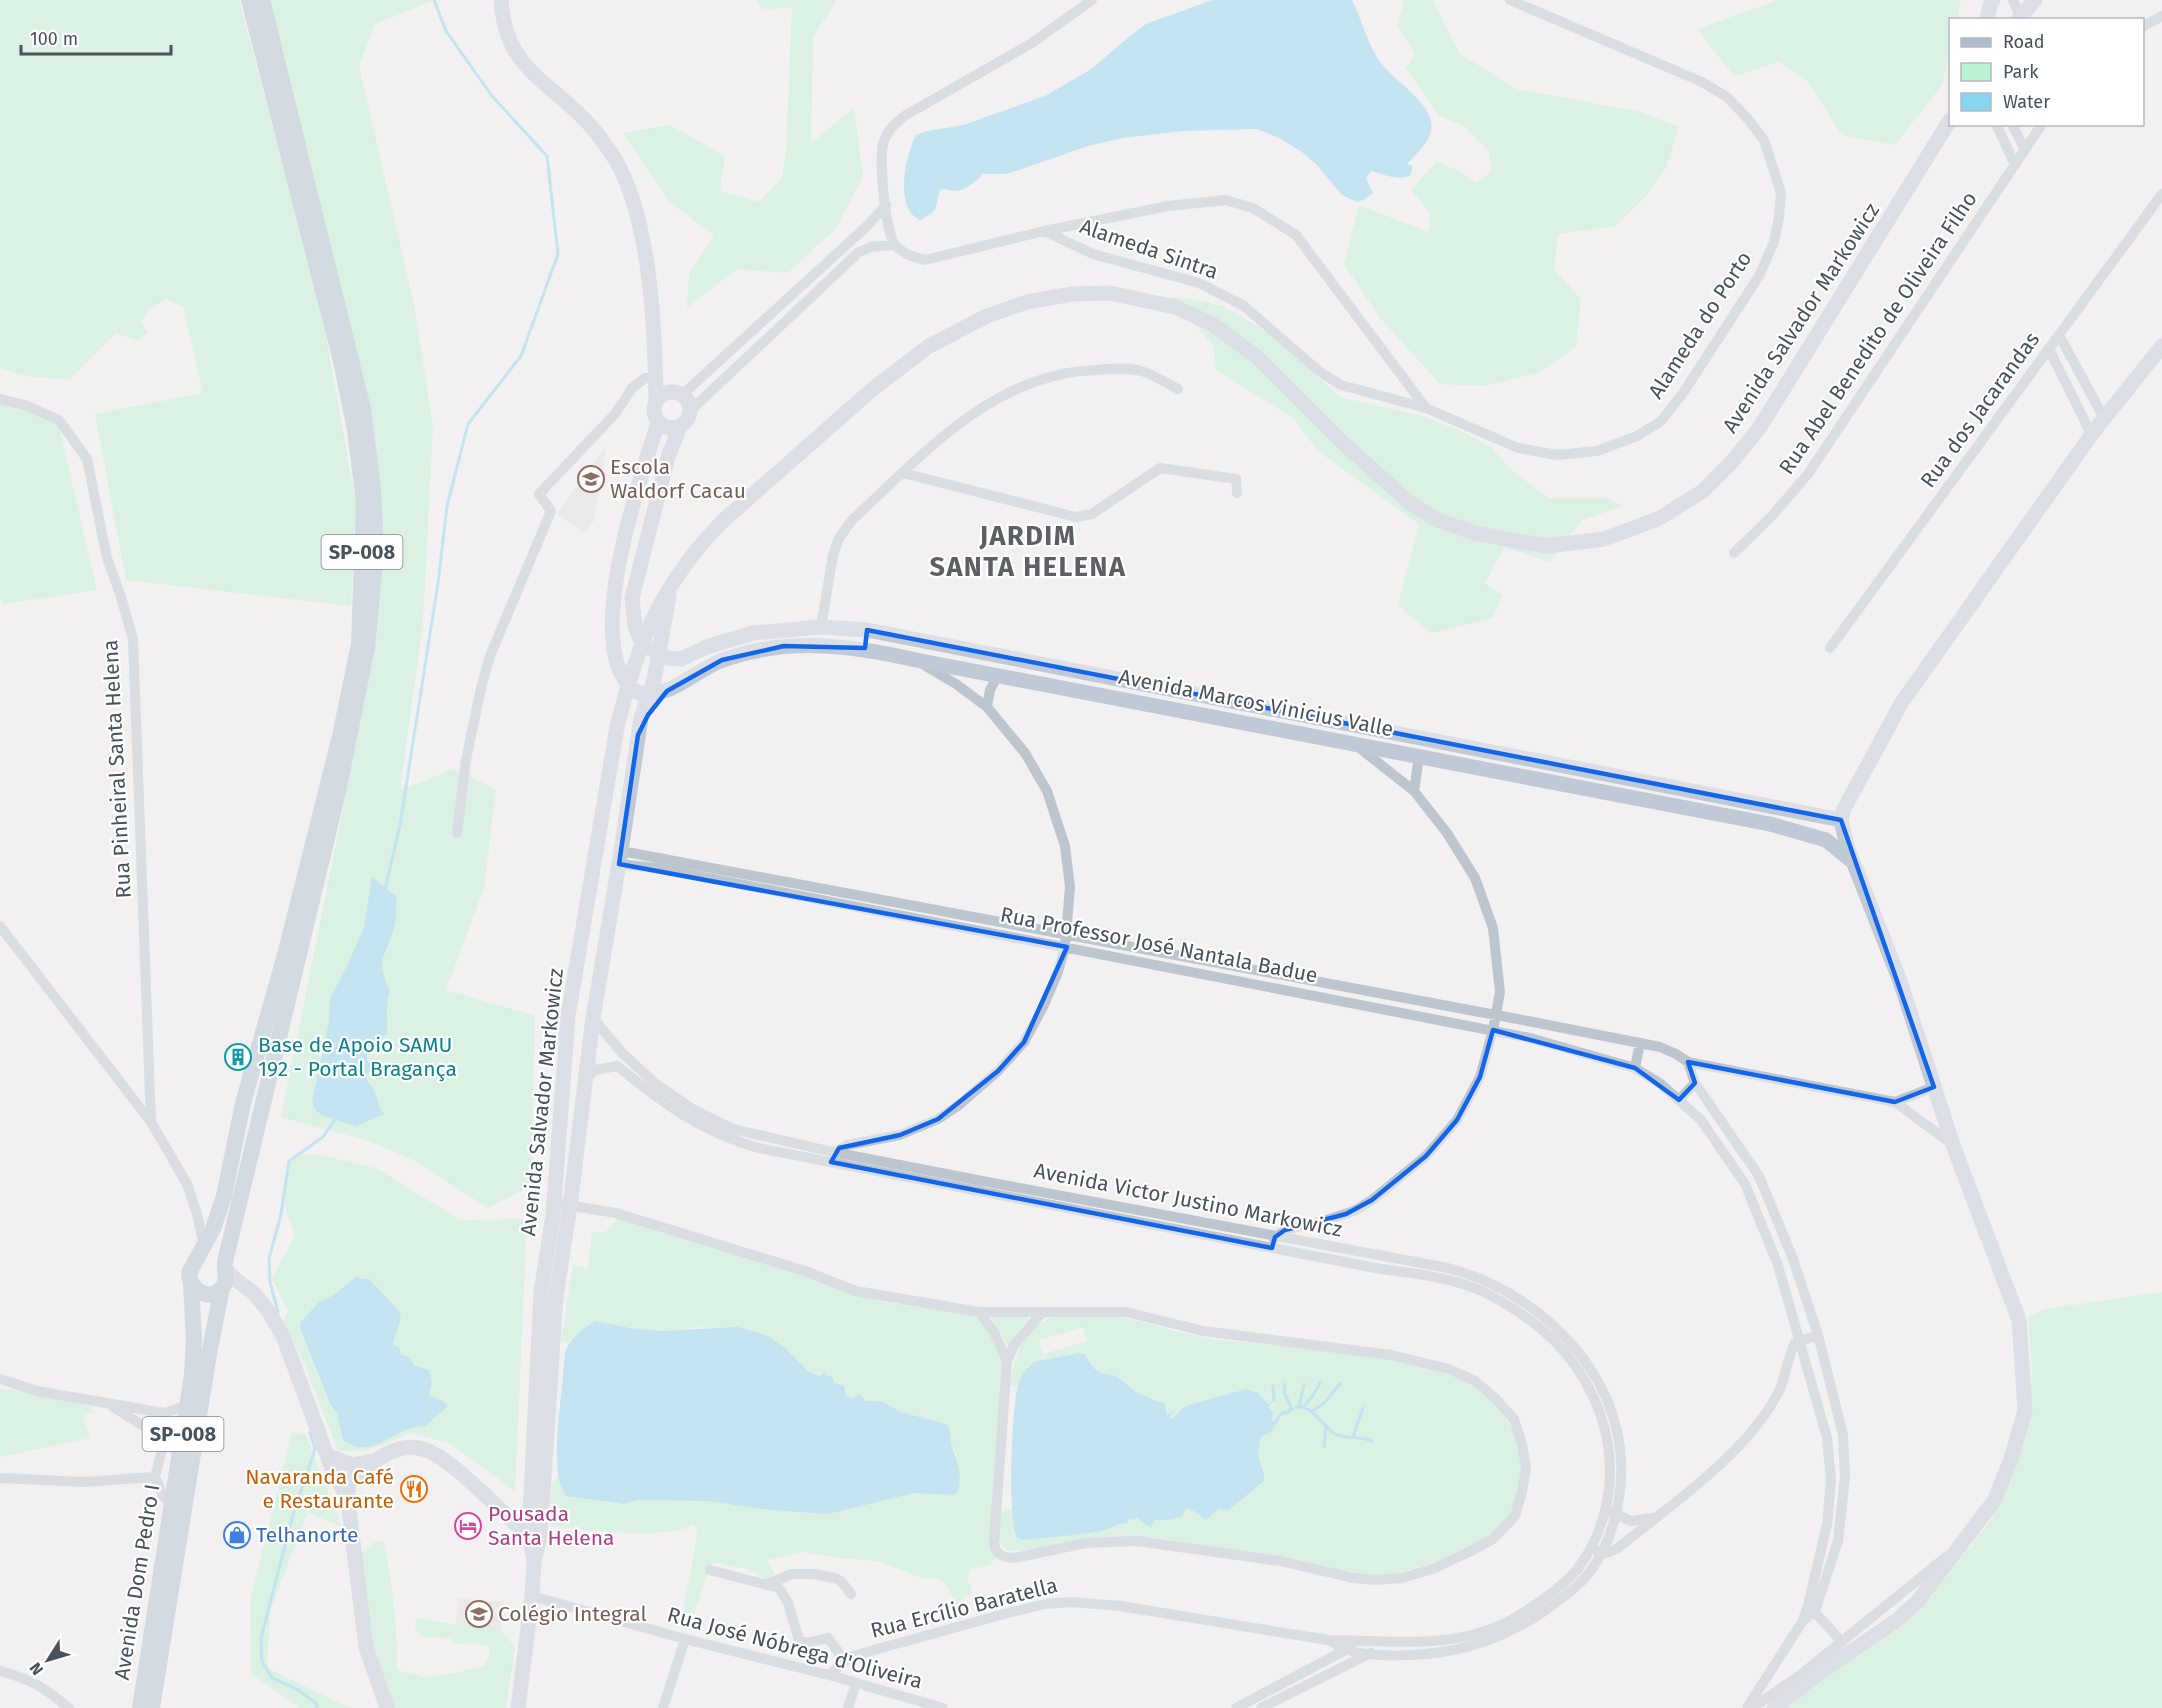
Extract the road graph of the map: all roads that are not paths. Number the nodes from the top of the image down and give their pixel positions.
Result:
1 (249, 0) edge
2 (262, 0) edge
3 (501, 0) edge
4 (1092, 0) edge
5 (1993, 0) edge
6 (2013, 0) edge
7 (2035, 0) edge
8 (1513, 1) edge
9 (2162, 16) edge
10 (1987, 18) edge
11 (2019, 18) edge
12 (2144, 26) edge
13 (1949, 122) edge
14 (1997, 126) edge
15 (2013, 126) edge
16 (2041, 126) edge
17 (2025, 150) junction
18 (2014, 165) junction
19 (2162, 194) edge
20 (886, 205) junction
21 (1044, 231) junction
22 (894, 245) junction
23 (769, 316) junction
24 (779, 329) junction
25 (2059, 335) junction
26 (2162, 346) edge
27 (2049, 349) junction
28 (655, 370) junction
29 (1178, 389) dead end
30 (676, 391) junction
31 (0, 399) edge
32 (656, 401) junction
33 (1426, 408) junction
34 (690, 411) junction
35 (2104, 418) junction
36 (658, 423) junction
37 (680, 427) junction
38 (2091, 434) junction
39 (903, 473) junction
40 (1237, 493) dead end
41 (1734, 553) dead end
42 (670, 588) junction
43 (821, 627) junction
44 (867, 630) junction
45 (642, 644) junction
46 (865, 648) junction
47 (1830, 648) dead end
48 (658, 655) junction
49 (916, 660) junction
50 (998, 675) junction
51 (627, 686) junction
52 (667, 691) junction
53 (649, 694) junction
54 (987, 707) junction
55 (638, 735) junction
56 (1352, 742) junction
57 (1419, 756) junction
58 (1414, 791) junction
59 (606, 798) junction
60 (628, 803) junction
61 (1842, 820) junction
62 (457, 833) dead end
63 (620, 858) junction
64 (1853, 862) junction
65 (0, 926) edge
66 (1067, 935) junction
67 (1065, 947) junction
68 (1496, 1015) junction
69 (593, 1018) junction
70 (1493, 1030) junction
71 (1640, 1043) junction
72 (622, 1053) junction
73 (1688, 1062) junction
74 (617, 1066) junction
75 (1635, 1068) junction
76 (585, 1079) junction
77 (1695, 1083) junction
78 (1934, 1087) junction
79 (1679, 1100) junction
80 (1895, 1102) junction
81 (151, 1122) junction
82 (1953, 1145) junction
83 (832, 1157) junction
84 (562, 1204) junction
85 (1274, 1242) junction
86 (204, 1246) junction
87 (194, 1263) junction
88 (225, 1269) junction
89 (191, 1284) junction
90 (222, 1288) junction
91 (249, 1289) junction
92 (980, 1312) junction
93 (1041, 1314) junction
94 (1818, 1335) junction
95 (1800, 1340) junction
96 (1007, 1361) junction
97 (0, 1379) edge
98 (108, 1404) junction
99 (186, 1406) junction
100 (164, 1413) junction
101 (160, 1436) junction
102 (180, 1455) junction
103 (329, 1456) junction
104 (378, 1460) junction
105 (155, 1477) junction
106 (0, 1478) edge
107 (347, 1494) junction
108 (171, 1504) junction
109 (1605, 1509) junction
110 (1663, 1512) junction
111 (1617, 1514) junction
112 (535, 1535) junction
113 (1960, 1546) junction
114 (1590, 1549) junction
115 (1601, 1554) junction
116 (710, 1570) dead end
117 (765, 1585) junction
118 (851, 1593) dead end
119 (532, 1596) junction
120 (1812, 1609) junction
121 (685, 1639) junction
122 (1328, 1640) junction
123 (1362, 1640) junction
124 (1387, 1641) junction
125 (1842, 1642) junction
126 (1348, 1650) junction
127 (1369, 1654) junction
128 (845, 1660) junction
129 (0, 1671) edge
130 (829, 1675) junction
131 (856, 1683) junction
132 (69, 1708) edge
133 (140, 1708) edge
134 (152, 1708) edge
135 (387, 1708) edge
136 (518, 1708) edge
137 (663, 1708) edge
138 (848, 1708) edge
139 (944, 1708) edge
140 (1236, 1708) edge
141 (1261, 1708) edge
142 (1747, 1708) edge
143 (1752, 1708) edge
144 (1774, 1708) edge

1 - 86 main road, SP-008
2 - 88 main road, SP-008
3 - 28 street
4 - 20 street
5 - 10 street
6 - 11 street
7 - 11 street
8 - 33 street, Alameda do Porto
9 - 12 street
13 - 42 street, Avenida Salvador Markowicz
14 - 18 street
15 - 17 street
16 - 17 street, Rua Abel Benedito de Oliveira Filho
17 - 18 street, Rua Abel Benedito de Oliveira Filho
18 - 41 street, Rua Abel Benedito de Oliveira Filho
19 - 25 street, Rua dos Jacarandas
20 - 22 street
20 - 23 street
21 - 22 street, Alameda do Porto
21 - 33 street, Alameda Sintra
21 - 33 street, Alameda do Porto
22 - 24 street
23 - 24 street
23 - 30 street
24 - 34 street
25 - 27 street, Rua dos Jacarandas
25 - 35 street
26 - 35 street
27 - 38 street
27 - 47 street, Rua dos Jacarandas
28 - 30 street
28 - 32 street
28 - 62 street
29 - 39 street
30 - 32 street
30 - 34 street
31 - 81 street, Rua Pinheiral Santa Helena
32 - 36 street
34 - 37 street
35 - 38 street
36 - 37 street
36 - 51 street
37 - 45 street
38 - 61 street
39 - 40 street
39 - 43 street
42 - 45 street, Avenida Salvador Markowicz
42 - 48 street, Avenida Salvador Markowicz
43 - 44 street, Avenida Marcos Vinicius Valle
43 - 48 street, Avenida Marcos Vinicius Valle
44 - 46 street
44 - 61 street, Avenida Marcos Vinicius Valle
45 - 48 street
45 - 51 street, Avenida Salvador Markowicz
46 - 49 street, Avenida Marcos Vinicius Valle
46 - 52 street, Avenida Marcos Vinicius Valle
48 - 53 street, Avenida Salvador Markowicz
49 - 50 street, Avenida Marcos Vinicius Valle
49 - 54 street
50 - 54 street
50 - 56 street, Avenida Marcos Vinicius Valle
51 - 53 street
51 - 59 street, Avenida Salvador Markowicz
52 - 53 street, Avenida Marcos Vinicius Valle
52 - 55 street
53 - 55 street, Avenida Salvador Markowicz
54 - 66 street
55 - 60 street, Avenida Salvador Markowicz
56 - 57 street, Avenida Marcos Vinicius Valle
56 - 58 street
57 - 58 street
57 - 64 street, Avenida Marcos Vinicius Valle
58 - 68 street
59 - 60 street
59 - 84 street, Avenida Salvador Markowicz
60 - 63 street, Avenida Salvador Markowicz
61 - 64 street
63 - 66 street, Rua Professor José Nantala Badue
63 - 67 street, Rua Professor José Nantala Badue
63 - 69 street, Avenida Salvador Markowicz
64 - 78 street
65 - 81 street
66 - 67 street
66 - 68 street, Rua Professor José Nantala Badue
67 - 70 street, Rua Professor José Nantala Badue
67 - 83 street
68 - 70 street
68 - 71 street, Rua Professor José Nantala Badue
69 - 72 street, Avenida Victor Justino Markowicz
69 - 76 street, Avenida Salvador Markowicz
70 - 75 street, Rua Professor José Nantala Badue
70 - 85 street
71 - 73 street, Rua Professor José Nantala Badue
71 - 75 street
72 - 74 street
72 - 83 street, Avenida Victor Justino Markowicz
73 - 77 street
73 - 80 street, Rua Professor José Nantala Badue
74 - 76 street
74 - 83 street, Avenida Victor Justino Markowicz
75 - 79 street, Rua Professor José Nantala Badue
76 - 84 street, Avenida Salvador Markowicz
77 - 79 street
77 - 94 street
78 - 80 street
78 - 82 street
79 - 95 street, Rua Professor José Nantala Badue
80 - 82 street
81 - 86 street
82 - 113 street
83 - 85 street, Avenida Victor Justino Markowicz
84 - 92 street
84 - 112 street, Avenida Salvador Markowicz
85 - 109 street, Avenida Victor Justino Markowicz
85 - 111 street, Avenida Victor Justino Markowicz
86 - 87 main road, SP-008
87 - 88 main road
87 - 89 main road, SP-008
88 - 90 main road, SP-008
88 - 91 street
89 - 90 main road
89 - 99 main road, Avenida Dom Pedro I / SP-008
90 - 91 street
90 - 134 main road, Avenida Dom Pedro I / SP-008
91 - 103 street
92 - 93 street
92 - 96 street
93 - 96 street
93 - 96 street
94 - 95 street
94 - 120 street
95 - 110 street
95 - 120 street, Rua Professor José Nantala Badue
97 - 98 street
98 - 100 street
98 - 101 street
99 - 100 street
99 - 102 main road, Avenida Dom Pedro I / SP-008
100 - 101 street
101 - 102 street
101 - 105 street
102 - 108 main road, Avenida Dom Pedro I / SP-008
103 - 104 street
103 - 107 street
104 - 107 street
104 - 112 street
105 - 106 street
105 - 108 street
107 - 135 street
108 - 133 main road, Avenida Dom Pedro I / SP-008
109 - 111 street
109 - 114 street, Avenida Victor Justino Markowicz
110 - 111 street
110 - 115 street
111 - 115 street, Avenida Victor Justino Markowicz
112 - 119 street, Avenida Salvador Markowicz
113 - 125 street
113 - 144 street
114 - 115 street
114 - 124 street, Avenida Victor Justino Markowicz
115 - 127 street, Avenida Victor Justino Markowicz
116 - 117 street
117 - 118 street
117 - 128 street
119 - 121 street, Rua José Nóbrega d'Oliveira
119 - 136 street, Avenida Salvador Markowicz
120 - 125 street
120 - 142 street
121 - 130 street, Rua José Nóbrega d'Oliveira
121 - 137 street
122 - 123 street, Avenida Victor Justino Markowicz
122 - 126 street, Avenida Victor Justino Markowicz
122 - 128 street, Rua Ercílio Baratella
123 - 124 street, Avenida Victor Justino Markowicz
123 - 126 street
124 - 127 street
125 - 143 street
126 - 127 street, Avenida Victor Justino Markowicz
126 - 140 street
127 - 141 street
128 - 130 street, Rua Ercílio Baratella
129 - 132 street
130 - 131 street, Rua José Nóbrega d'Oliveira
131 - 138 street
131 - 139 street, Rua José Nóbrega d'Oliveira

